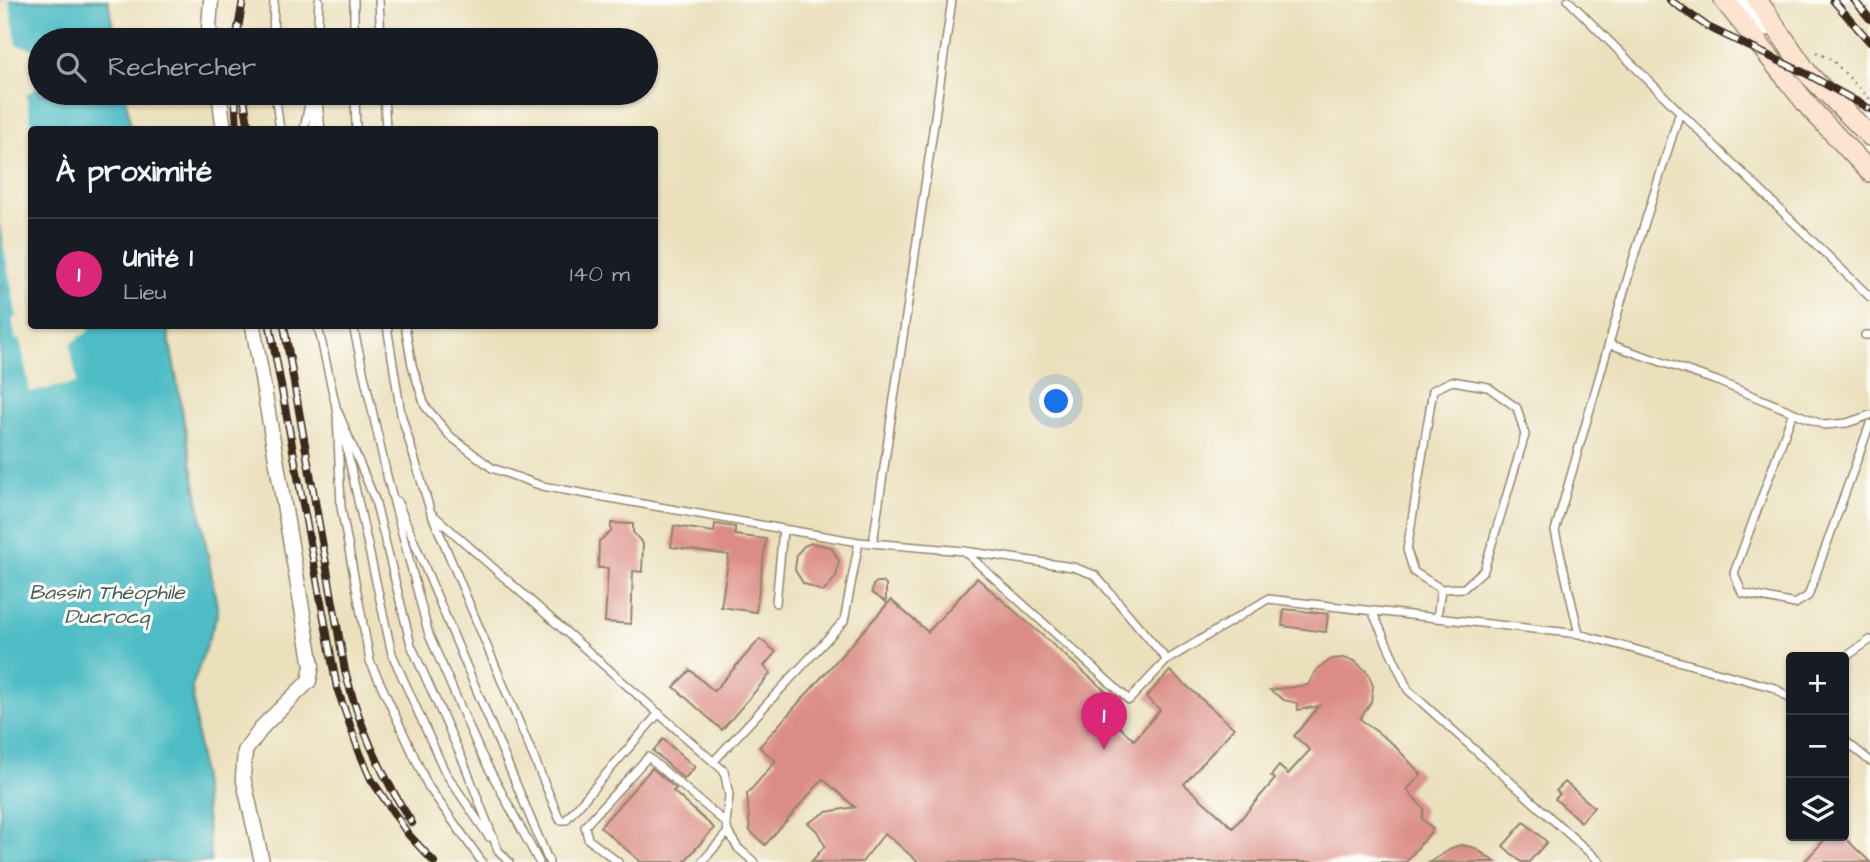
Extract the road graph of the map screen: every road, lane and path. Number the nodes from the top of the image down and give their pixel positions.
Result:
1 (211, 0) edge
2 (274, 0) edge
3 (319, 0) edge
4 (354, 0) edge
5 (379, 0) edge
6 (952, 0) edge
7 (1568, 0) edge
8 (1724, 0) edge
9 (1744, 0) edge
10 (1755, 0) edge
11 (209, 28) edge
12 (273, 28) edge
13 (318, 28) edge
14 (354, 28) edge
15 (380, 28) edge
16 (1807, 58) junction
17 (1870, 99) edge
18 (221, 105) edge
19 (277, 105) edge
20 (311, 105) edge
21 (314, 105) edge
22 (316, 105) edge
23 (355, 105) edge
24 (385, 105) edge
25 (1679, 112) junction
26 (223, 126) edge
27 (279, 126) edge
28 (305, 126) edge
29 (313, 126) edge
30 (320, 126) edge
31 (356, 126) edge
32 (386, 126) edge
33 (1870, 136) edge
34 (1870, 172) edge
35 (1870, 297) edge
36 (254, 329) edge
37 (319, 329) edge
38 (354, 329) edge
39 (387, 329) edge
40 (406, 329) edge
41 (1609, 344) junction
42 (336, 407) junction
43 (1793, 412) junction
44 (1870, 415) edge
45 (1870, 424) edge
46 (387, 476) junction
47 (431, 513) junction
48 (783, 529) junction
49 (859, 542) junction
50 (873, 543) junction
51 (964, 551) junction
52 (1441, 589) junction
53 (776, 603) dead end
54 (1372, 611) junction
55 (1437, 618) junction
56 (1579, 635) junction
57 (1870, 640) edge
58 (1849, 655) edge
59 (1167, 660) junction
60 (1786, 695) edge
61 (659, 713) junction
62 (1849, 744) edge
63 (714, 761) junction
64 (1870, 761) edge
65 (727, 827) junction
66 (498, 850) junction
67 (262, 862) edge
68 (482, 862) edge
69 (509, 862) edge
70 (539, 862) edge
71 (549, 862) edge
72 (618, 862) edge
73 (702, 862) edge
74 (754, 862) edge
75 (1600, 862) edge

1 - 11 street
2 - 12 lane
3 - 13 lane
4 - 14 lane
5 - 15 lane
6 - 50 lane
7 - 25 lane
8 - 34 main road
9 - 16 street
10 - 16 main road
16 - 17 path
16 - 33 main road
18 - 26 street
19 - 27 lane
20 - 28 lane
21 - 29 lane
22 - 30 lane
23 - 31 lane
24 - 32 lane
25 - 35 lane
25 - 41 lane
36 - 67 street
37 - 42 lane
38 - 46 lane
39 - 47 lane
40 - 48 lane
41 - 43 lane
41 - 56 lane
42 - 66 lane
42 - 66 lane
42 - 68 lane
43 - 44 lane
43 - 45 lane
46 - 70 lane
46 - 71 lane
47 - 61 lane
47 - 61 lane
48 - 49 lane
48 - 53 lane
49 - 50 lane
49 - 63 lane
50 - 51 lane
51 - 59 lane
51 - 59 lane
52 - 52 lane
52 - 55 lane
54 - 55 lane
54 - 59 lane
54 - 75 lane
55 - 56 lane
56 - 60 lane
57 - 58 lane
61 - 63 lane
62 - 64 lane
63 - 65 lane
65 - 72 lane
65 - 73 lane
65 - 74 lane
66 - 69 lane

